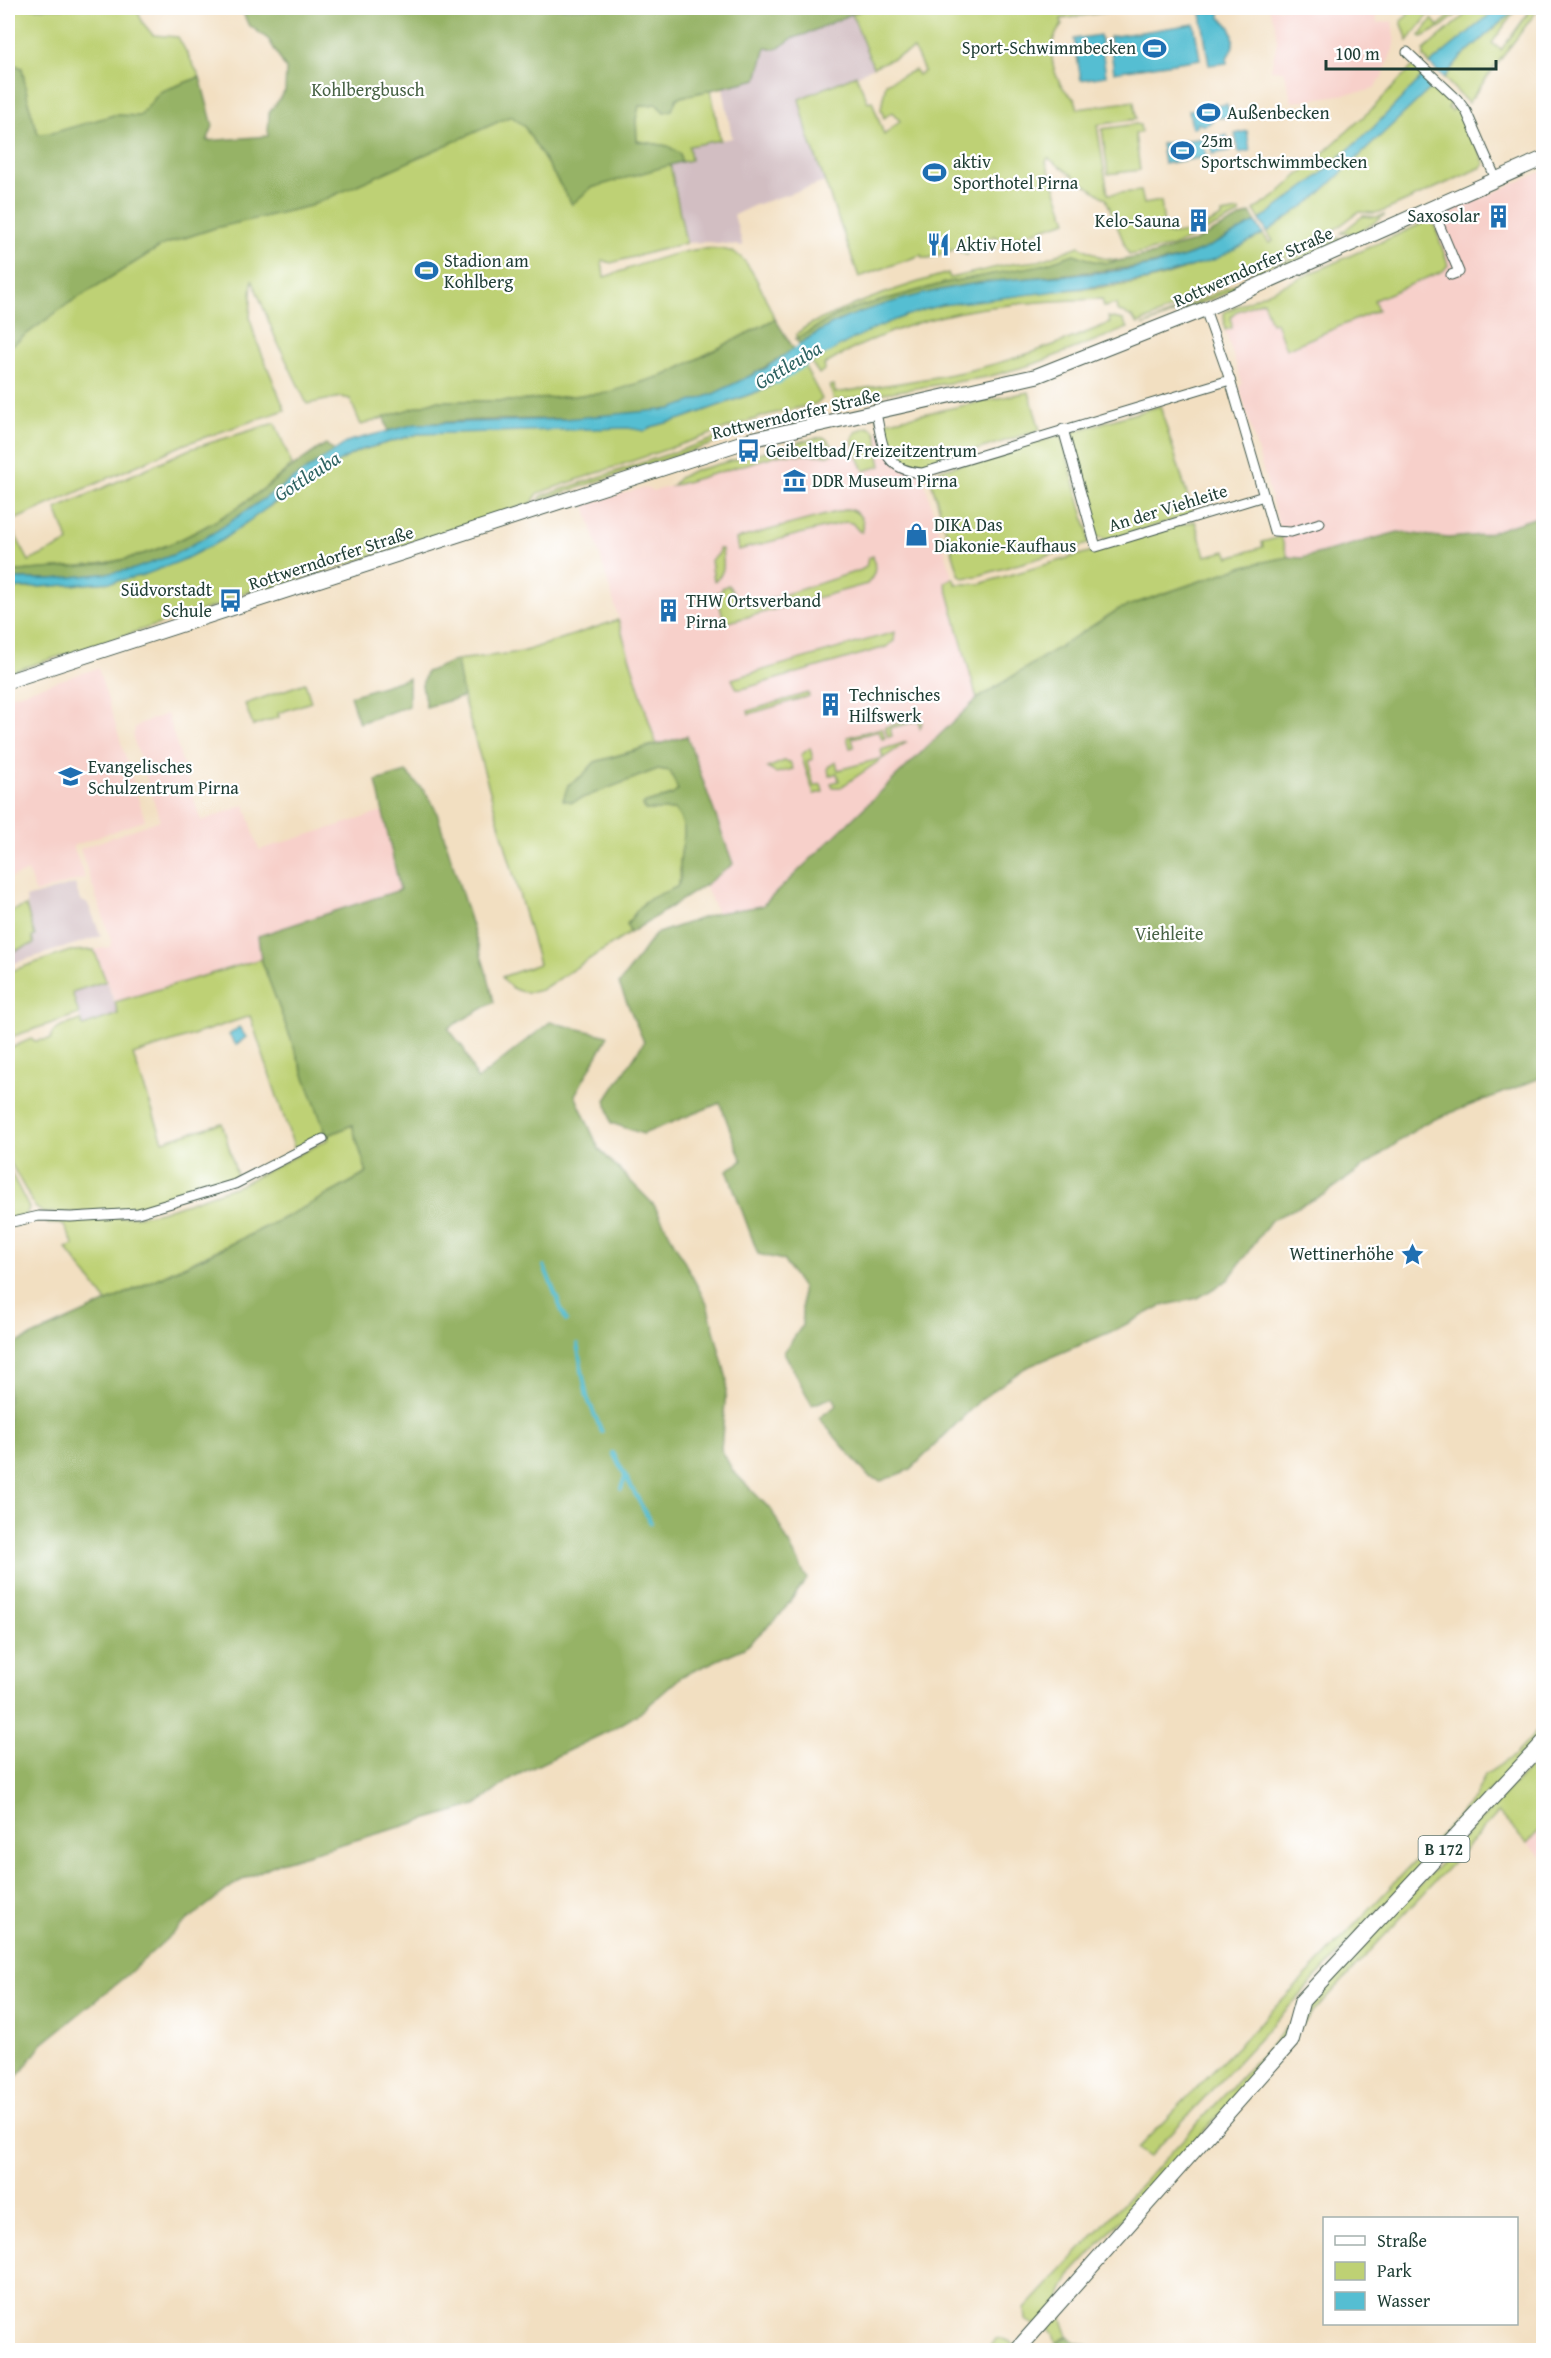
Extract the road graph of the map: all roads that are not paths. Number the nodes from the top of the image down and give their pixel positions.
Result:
1 (1407, 52) dead end
2 (1544, 158) edge
3 (1496, 179) junction
4 (1432, 208) junction
5 (1451, 275) dead end
6 (1205, 309) junction
7 (1230, 380) junction
8 (876, 413) junction
9 (1063, 429) junction
10 (1264, 496) junction
11 (1320, 523) dead end
12 (8, 681) edge
13 (323, 1139) dead end
14 (8, 1223) edge
15 (1544, 1742) edge
16 (1017, 2350) edge

1 - 3 street
2 - 3 main road, Rottwerndorfer Straße
3 - 4 main road, Rottwerndorfer Straße
4 - 5 street
4 - 6 main road, Rottwerndorfer Straße
6 - 7 street
6 - 8 main road, Rottwerndorfer Straße
7 - 9 street
7 - 10 street
8 - 9 street
8 - 12 main road, Rottwerndorfer Straße
9 - 10 street, An der Viehleite
10 - 11 street
13 - 14 street
15 - 16 main road, B 172

